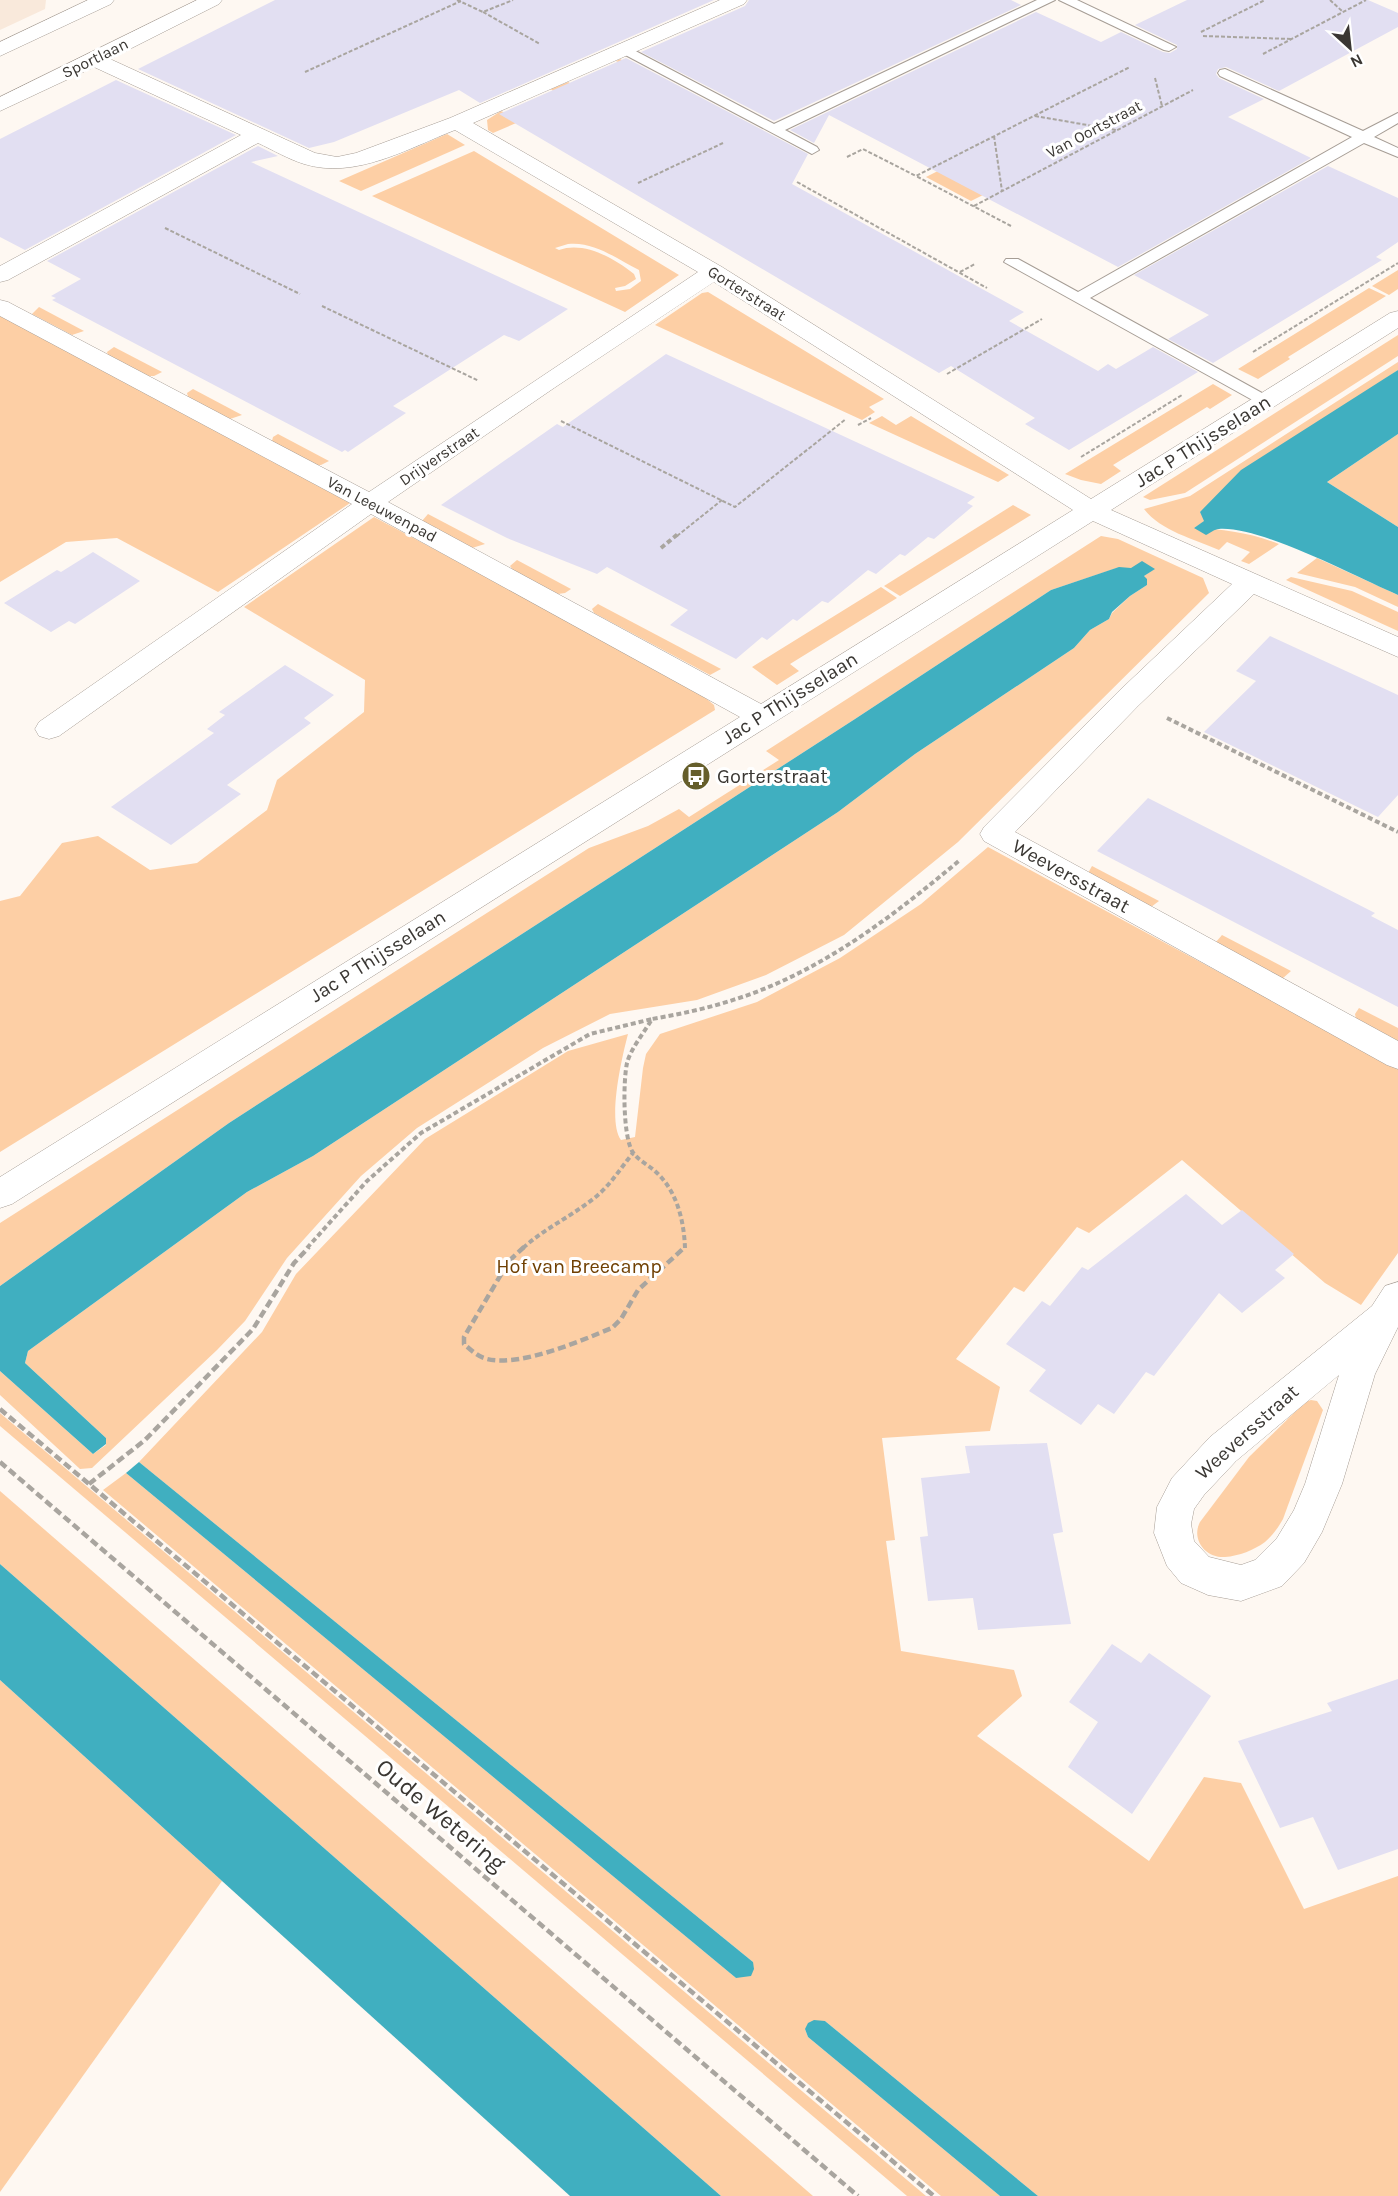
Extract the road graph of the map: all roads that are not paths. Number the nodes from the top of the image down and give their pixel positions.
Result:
1 (104, 0) edge
2 (165, 0) edge
3 (212, 0) edge
4 (736, 0) edge
5 (1047, 0) edge
6 (1066, 0) edge
7 (191, 10) junction
8 (1170, 47) road end
9 (0, 50) edge
10 (624, 50) junction
11 (94, 59) junction
12 (1225, 73) road end
13 (0, 105) edge
14 (1398, 117) edge
15 (457, 122) junction
16 (774, 130) junction
17 (258, 134) junction
18 (1362, 137) junction
19 (812, 150) road end
20 (1398, 153) edge
21 (1012, 262) dead end
22 (714, 272) junction
23 (0, 275) edge
24 (1079, 298) junction
25 (0, 307) edge
26 (1398, 318) edge
27 (1265, 402) junction
28 (370, 503) junction
29 (1092, 511) junction
30 (1250, 582) junction
31 (1398, 648) edge
32 (761, 716) junction
33 (49, 729) dead end
34 (1398, 1056) edge
35 (0, 1194) edge
36 (1391, 1307) edge

1 - 9 street
2 - 7 street
3 - 7 street, Sportlaan
4 - 10 street
5 - 16 lane
6 - 8 lane
7 - 11 street, Sportlaan
10 - 15 street
10 - 16 lane
11 - 13 street, Sportlaan
11 - 17 street
12 - 18 lane
14 - 18 lane
15 - 17 street
15 - 22 street, Gorterstraat
16 - 19 lane
17 - 23 street
18 - 20 lane
18 - 24 lane
21 - 24 lane
22 - 28 street, Drijverstraat
22 - 29 street, Gorterstraat
24 - 27 lane
25 - 28 street, Van Leeuwenpad
26 - 27 street, Jac P Thijsselaan
27 - 29 street, Jac P Thijsselaan
28 - 32 street, Van Leeuwenpad
28 - 33 street, Drijverstraat
29 - 30 street
29 - 32 street, Jac P Thijsselaan
30 - 31 street
30 - 34 street, Weeversstraat
32 - 35 street, Jac P Thijsselaan
36 - 36 street, Weeversstraat

